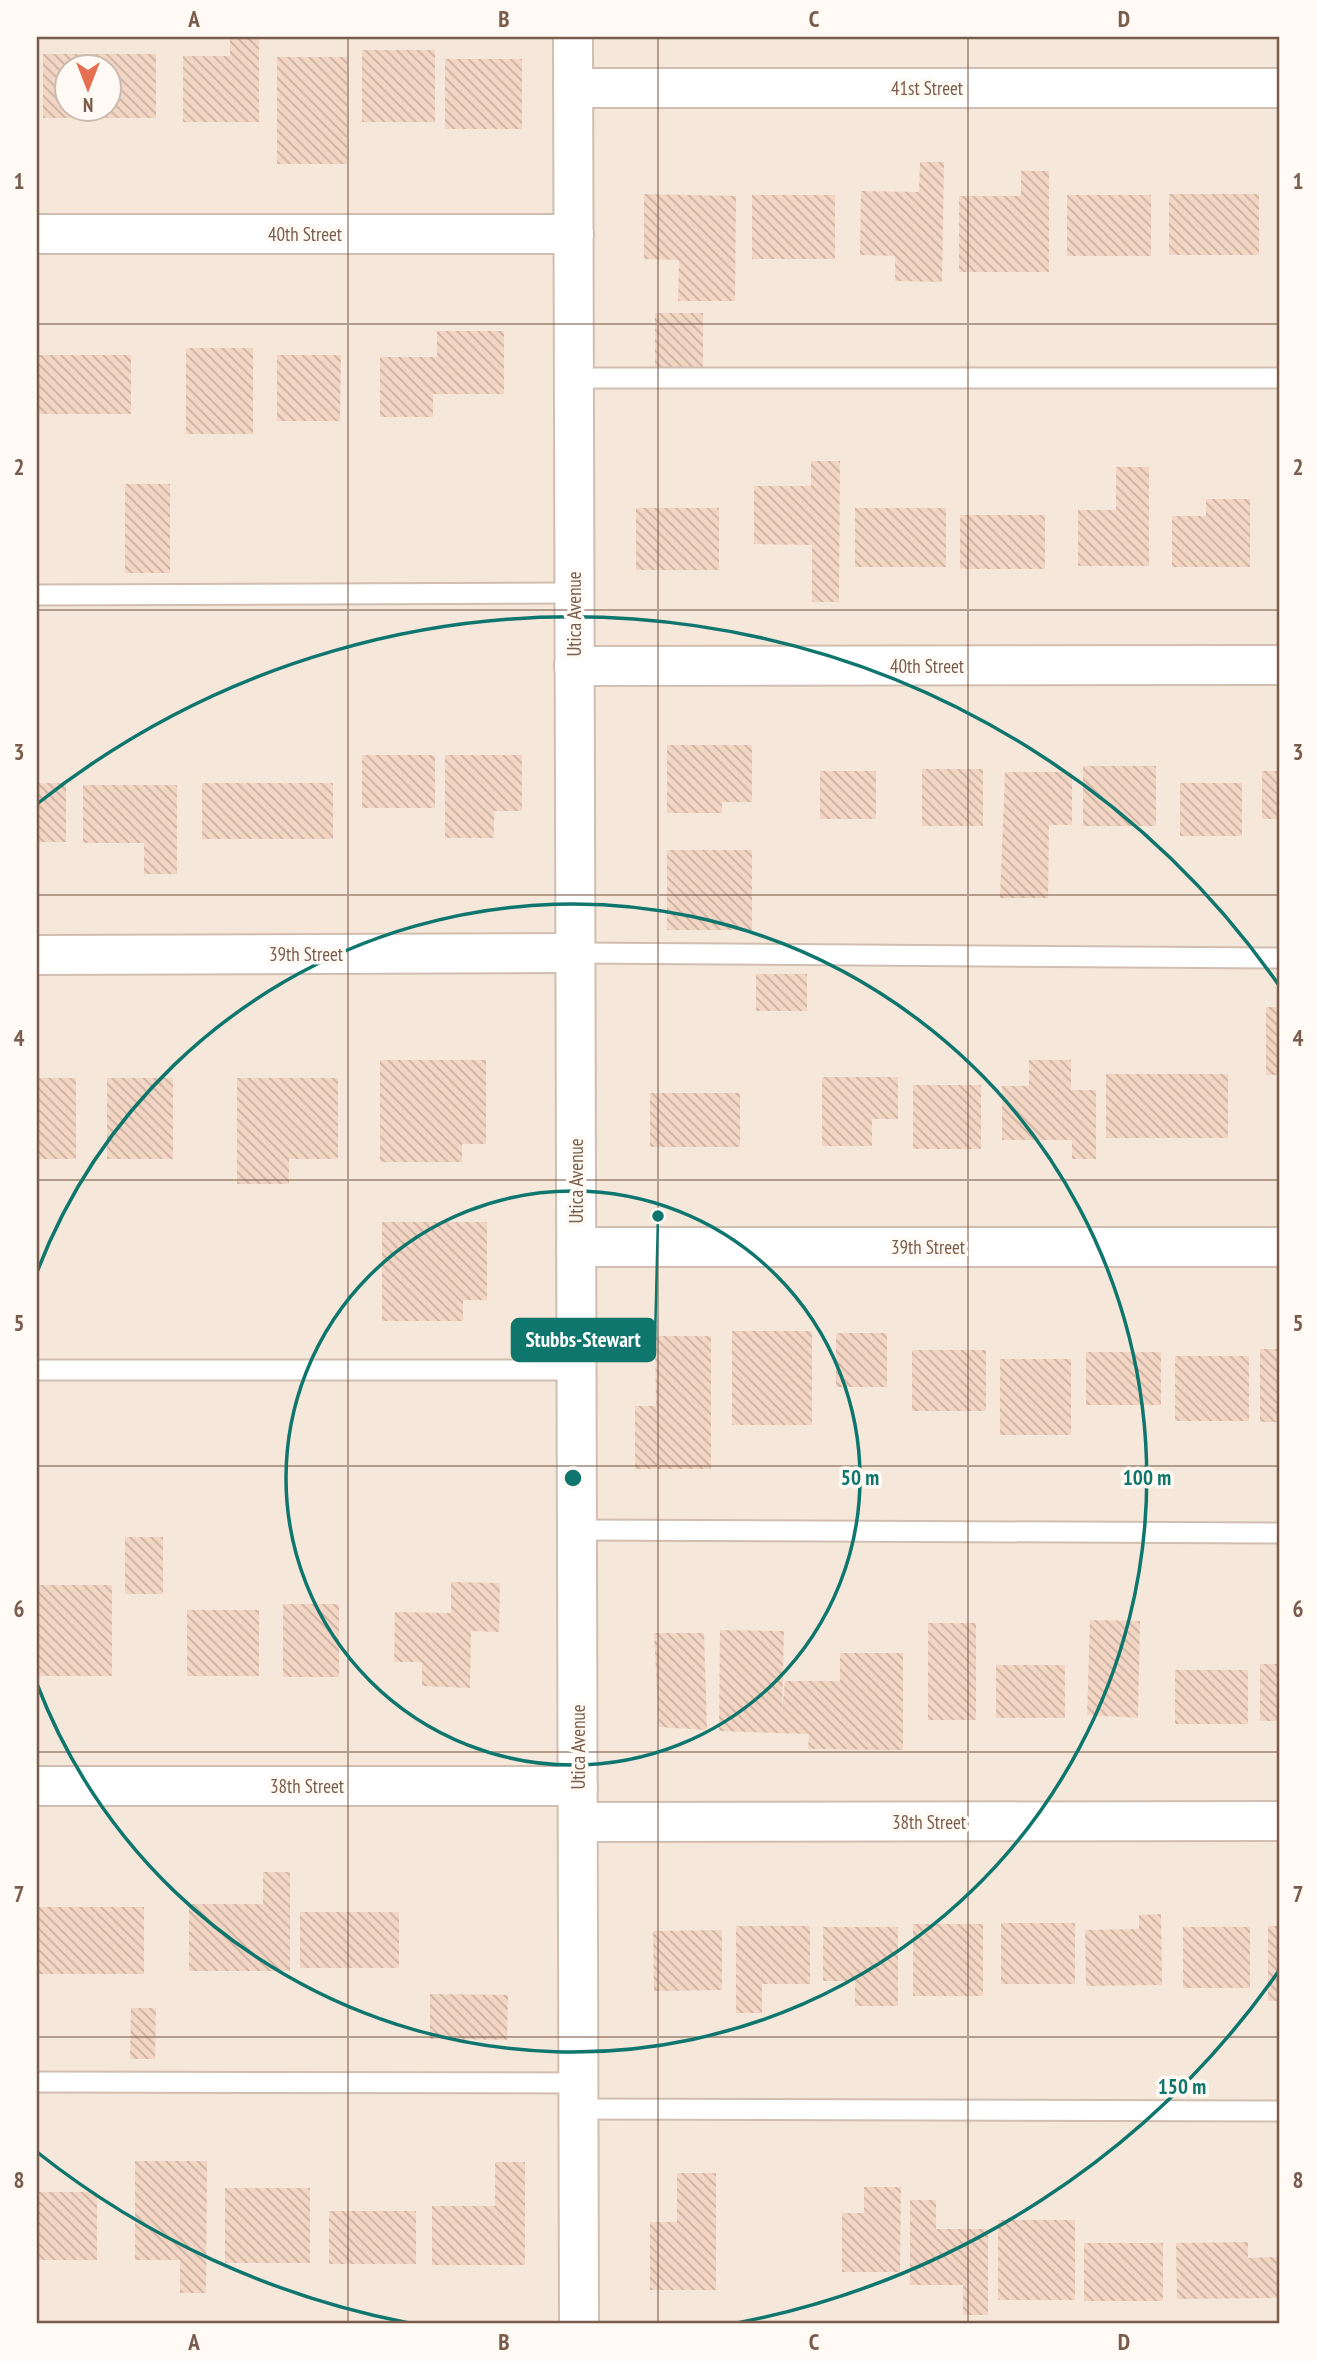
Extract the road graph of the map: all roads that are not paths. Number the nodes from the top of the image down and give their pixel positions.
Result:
1 (573, 37) edge
2 (573, 88) junction
3 (1280, 88) edge
4 (37, 234) edge
5 (574, 234) junction
6 (574, 378) junction
7 (1280, 378) edge
8 (574, 593) junction
9 (37, 595) edge
10 (1280, 665) edge
11 (574, 666) junction
12 (575, 953) junction
13 (37, 955) edge
14 (1280, 958) edge
15 (576, 1247) junction
16 (1280, 1247) edge
17 (37, 1370) edge
18 (577, 1370) junction
19 (577, 1531) junction
20 (1280, 1533) edge
21 (37, 1786) edge
22 (578, 1804) junction
23 (1280, 1821) edge
24 (37, 2082) edge
25 (579, 2096) junction
26 (1280, 2111) edge
27 (579, 2324) edge

1 - 2 street, Utica Avenue
2 - 3 street, 41st Street
2 - 5 street, Utica Avenue
4 - 5 street, 40th Street
5 - 6 street, Utica Avenue
6 - 7 lane
6 - 8 street, Utica Avenue
8 - 9 lane
8 - 11 street, Utica Avenue
10 - 11 street, 40th Street
11 - 12 street, Utica Avenue
12 - 13 street, 39th Street
12 - 14 lane
12 - 15 street, Utica Avenue
15 - 16 street, 39th Street
15 - 18 street, Utica Avenue
17 - 18 lane
18 - 19 street, Utica Avenue
19 - 20 lane
19 - 22 street, Utica Avenue
21 - 22 street, 38th Street
22 - 23 street, 38th Street
22 - 25 street, Utica Avenue
24 - 25 lane
25 - 26 lane
25 - 27 street, Utica Avenue

